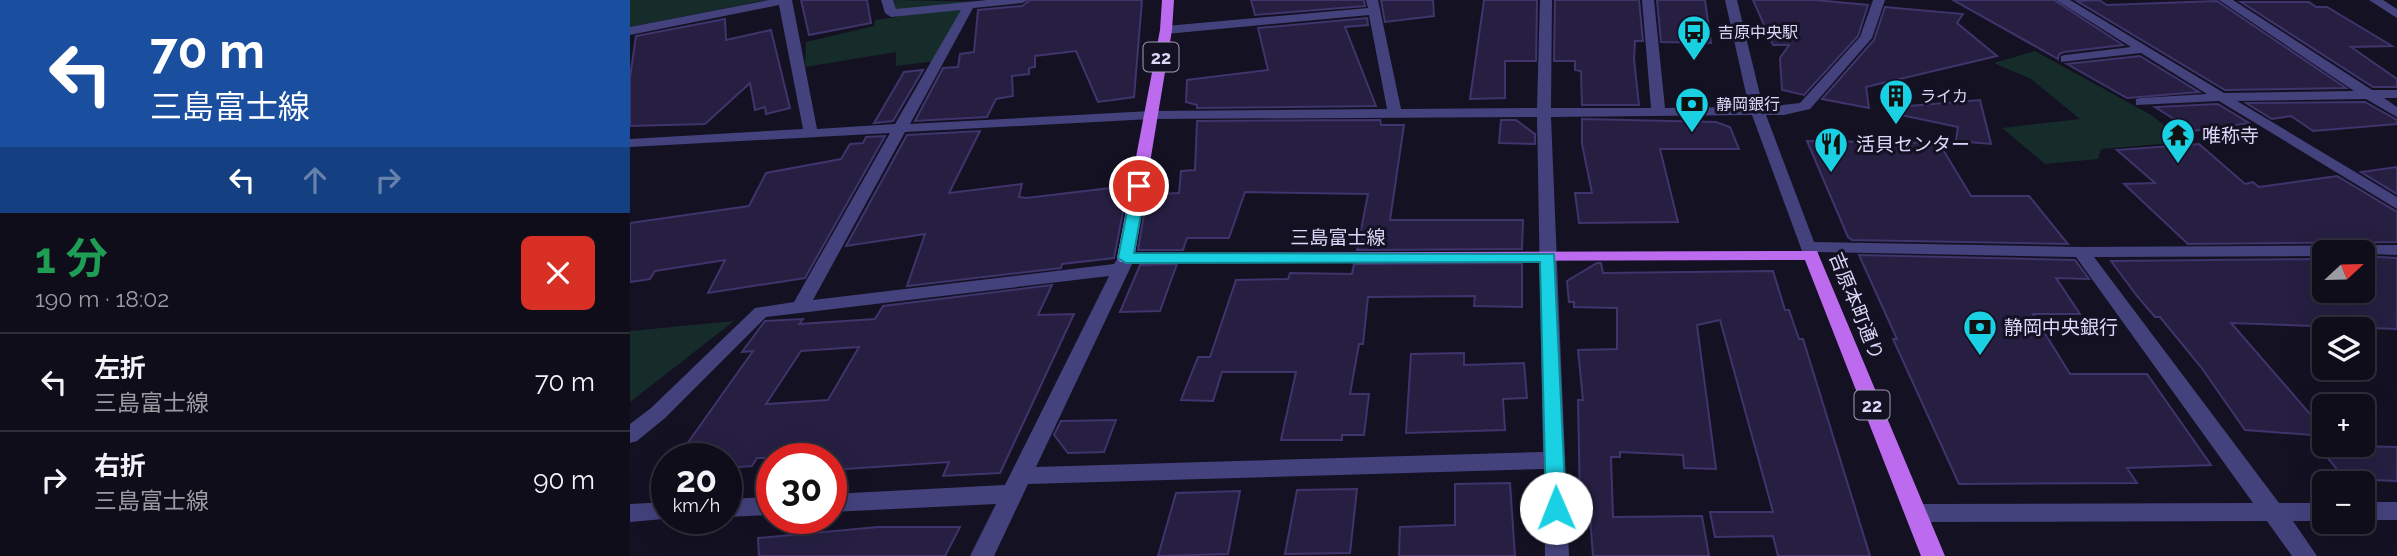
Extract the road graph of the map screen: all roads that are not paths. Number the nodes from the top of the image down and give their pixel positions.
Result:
1 (785, 0) edge
2 (887, 0) edge
3 (1022, 0) edge
4 (1168, 0) edge
5 (1546, 0) edge
6 (1648, 0) edge
7 (1731, 0) edge
8 (1879, 0) edge
9 (2062, 0) edge
10 (2225, 0) edge
11 (2375, 0) edge
12 (1373, 5) edge
13 (968, 7) junction
14 (2397, 14) edge
15 (1166, 30) junction
16 (630, 31) edge
17 (2146, 49) junction
18 (2065, 59) dead end
19 (2369, 94) junction
20 (2397, 94) edge
21 (2225, 97) junction
22 (2141, 102) dead end
23 (1658, 110) junction
24 (1394, 111) junction
25 (1544, 111) junction
26 (1757, 111) junction
27 (2397, 113) edge
28 (1151, 114) junction
29 (903, 127) junction
30 (811, 133) junction
31 (630, 143) edge
32 (2397, 204) edge
33 (2397, 250) edge
34 (1810, 251) junction
35 (2081, 251) junction
36 (1548, 257) junction
37 (1123, 263) junction
38 (801, 305) junction
39 (630, 435) edge
40 (1555, 460) junction
41 (1017, 485) junction
42 (847, 501) edge
43 (2375, 511) edge
44 (2397, 511) edge
45 (651, 512) edge
46 (2272, 512) junction
47 (2312, 512) edge
48 (630, 513) edge
49 (1916, 513) junction
50 (982, 556) edge
51 (1557, 556) edge
52 (1933, 556) edge
53 (2305, 556) edge

1 - 16 street
1 - 30 street
2 - 13 street
3 - 13 street
4 - 15 main road, 22
5 - 25 street
6 - 23 street
7 - 26 street, 吉原本町通り
8 - 26 street
9 - 17 street
10 - 19 street
11 - 14 street
12 - 15 street
12 - 24 street
13 - 29 street
15 - 28 main road, 22
17 - 18 street
17 - 21 street
19 - 20 street
19 - 21 street
19 - 27 street
21 - 22 street
21 - 32 street
23 - 25 street
23 - 26 street
24 - 25 street
24 - 28 street
25 - 36 street
26 - 34 street, 吉原本町通り
28 - 29 street
28 - 37 main road, 22
29 - 30 street
29 - 38 street
30 - 31 street
33 - 35 street
34 - 35 street
34 - 36 main road, 三島富士線
34 - 49 main road, 吉原本町通り / 22
35 - 46 street
36 - 37 main road, 三島富士線
36 - 40 street
37 - 38 street
37 - 41 street
38 - 39 street
40 - 41 street
40 - 51 street
41 - 42 street
41 - 50 street
43 - 44 street
45 - 48 street
46 - 47 street
46 - 49 street
46 - 53 street
49 - 52 main road, 吉原本町通り / 22

